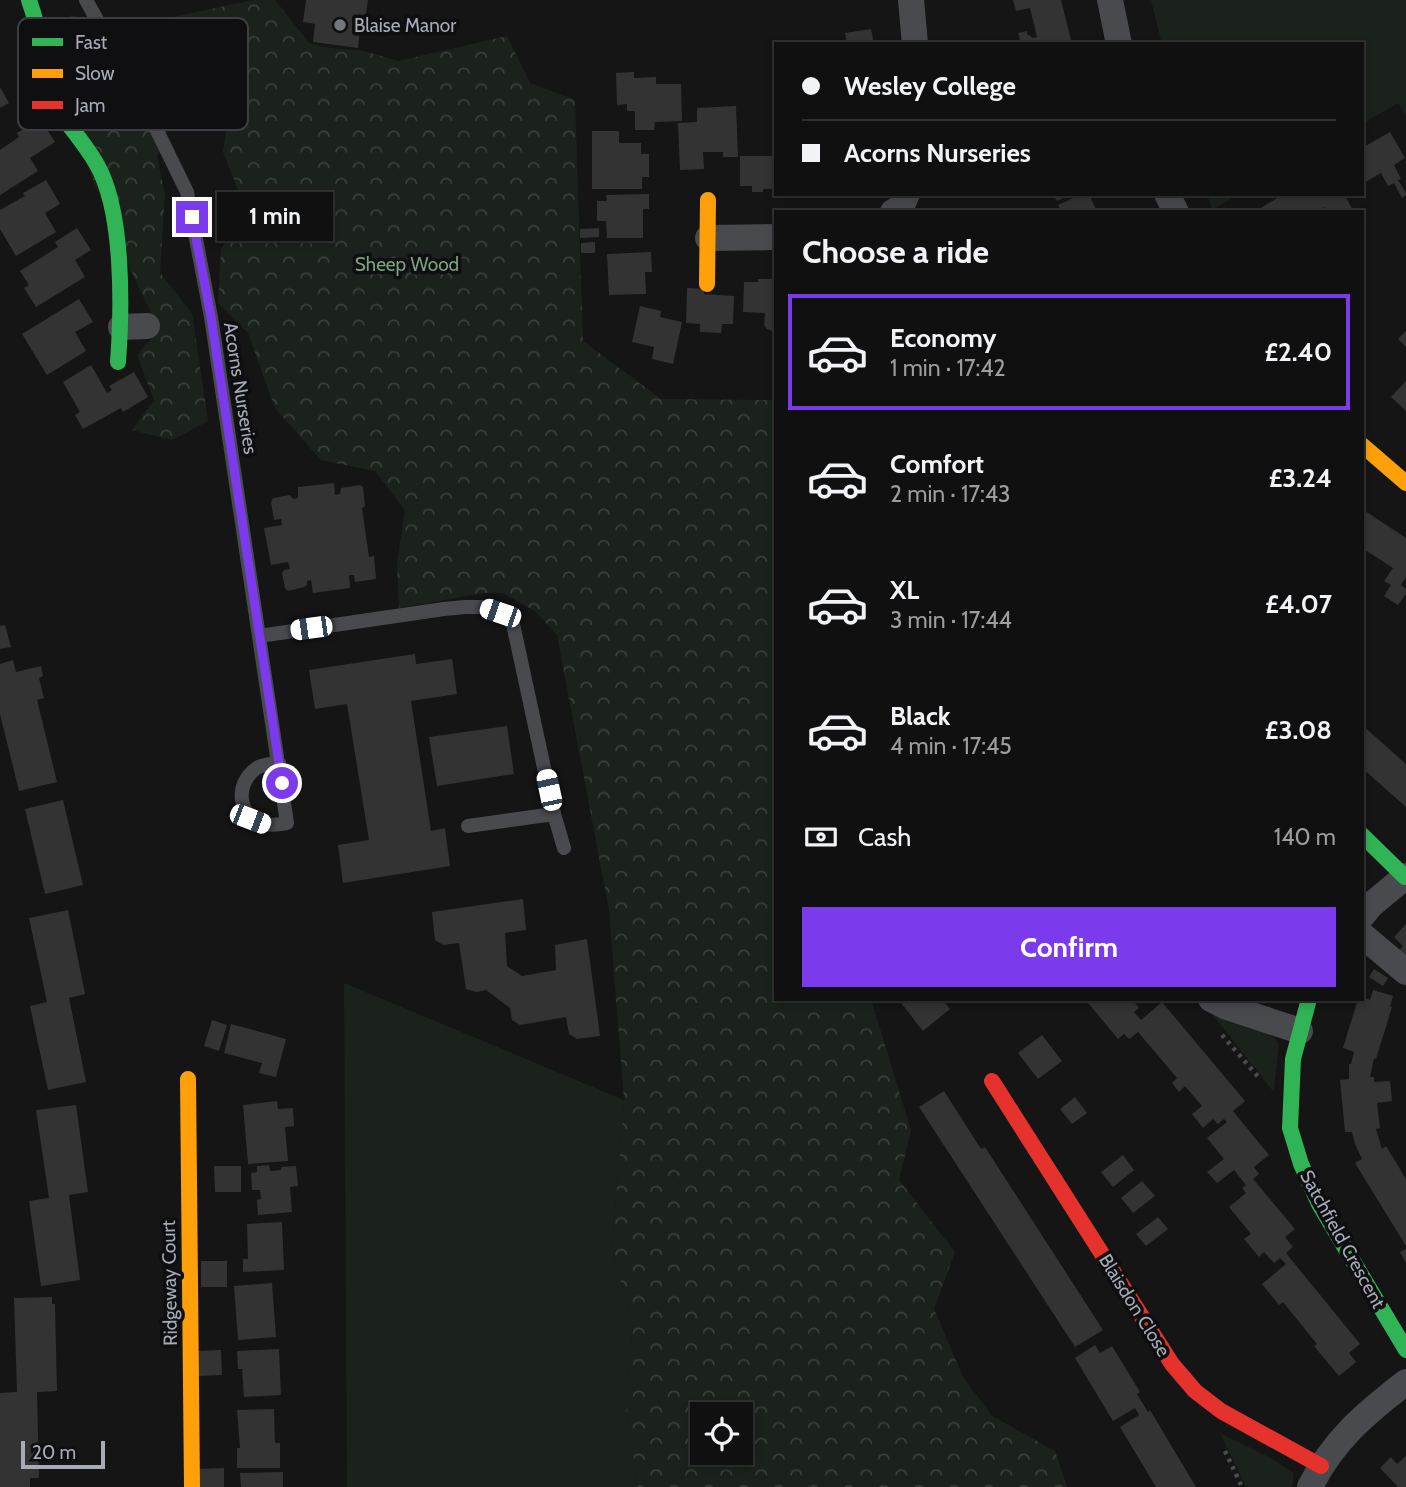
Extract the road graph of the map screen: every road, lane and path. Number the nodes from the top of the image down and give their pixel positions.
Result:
1 (29, 0) edge
2 (86, 0) edge
3 (911, 0) edge
4 (1110, 0) edge
5 (35, 18) edge
6 (96, 18) edge
7 (915, 42) edge
8 (1119, 42) edge
9 (72, 130) edge
10 (157, 130) edge
11 (906, 196) edge
12 (708, 200) dead end
13 (896, 210) edge
14 (774, 237) edge
15 (708, 238) junction
16 (707, 284) dead end
17 (118, 362) dead end
18 (1364, 447) edge
19 (1406, 483) edge
20 (258, 636) junction
21 (279, 764) junction
22 (554, 814) junction
23 (468, 825) dead end
24 (1364, 837) edge
25 (564, 848) dead end
26 (1405, 876) edge
27 (1364, 914) edge
28 (1364, 936) edge
29 (1406, 972) edge
30 (1215, 1001) edge
31 (1308, 1001) edge
32 (1216, 1027) dead end
33 (1300, 1031) junction
34 (188, 1079) dead end
35 (993, 1091) dead end
36 (1289, 1112) junction
37 (1406, 1350) edge
38 (1406, 1382) edge
39 (1315, 1476) edge
40 (192, 1487) edge

1 - 5 street
2 - 6 lane, Acorns Nurseries
3 - 7 street
4 - 8 street
9 - 17 street
10 - 20 lane, Acorns Nurseries
11 - 13 street
12 - 15 street
14 - 15 street
15 - 16 street
18 - 19 street
20 - 21 lane, Acorns Nurseries
20 - 22 lane
21 - 21 lane, Acorns Nurseries
22 - 23 lane
22 - 25 lane
24 - 26 street
26 - 27 street
28 - 29 street
30 - 33 street
31 - 33 street, Satchfield Crescent
32 - 36 path
33 - 36 street, Satchfield Crescent
34 - 40 street, Ridgeway Court
35 - 39 street, Blaisdon Close
36 - 37 street, Satchfield Crescent
38 - 39 street

